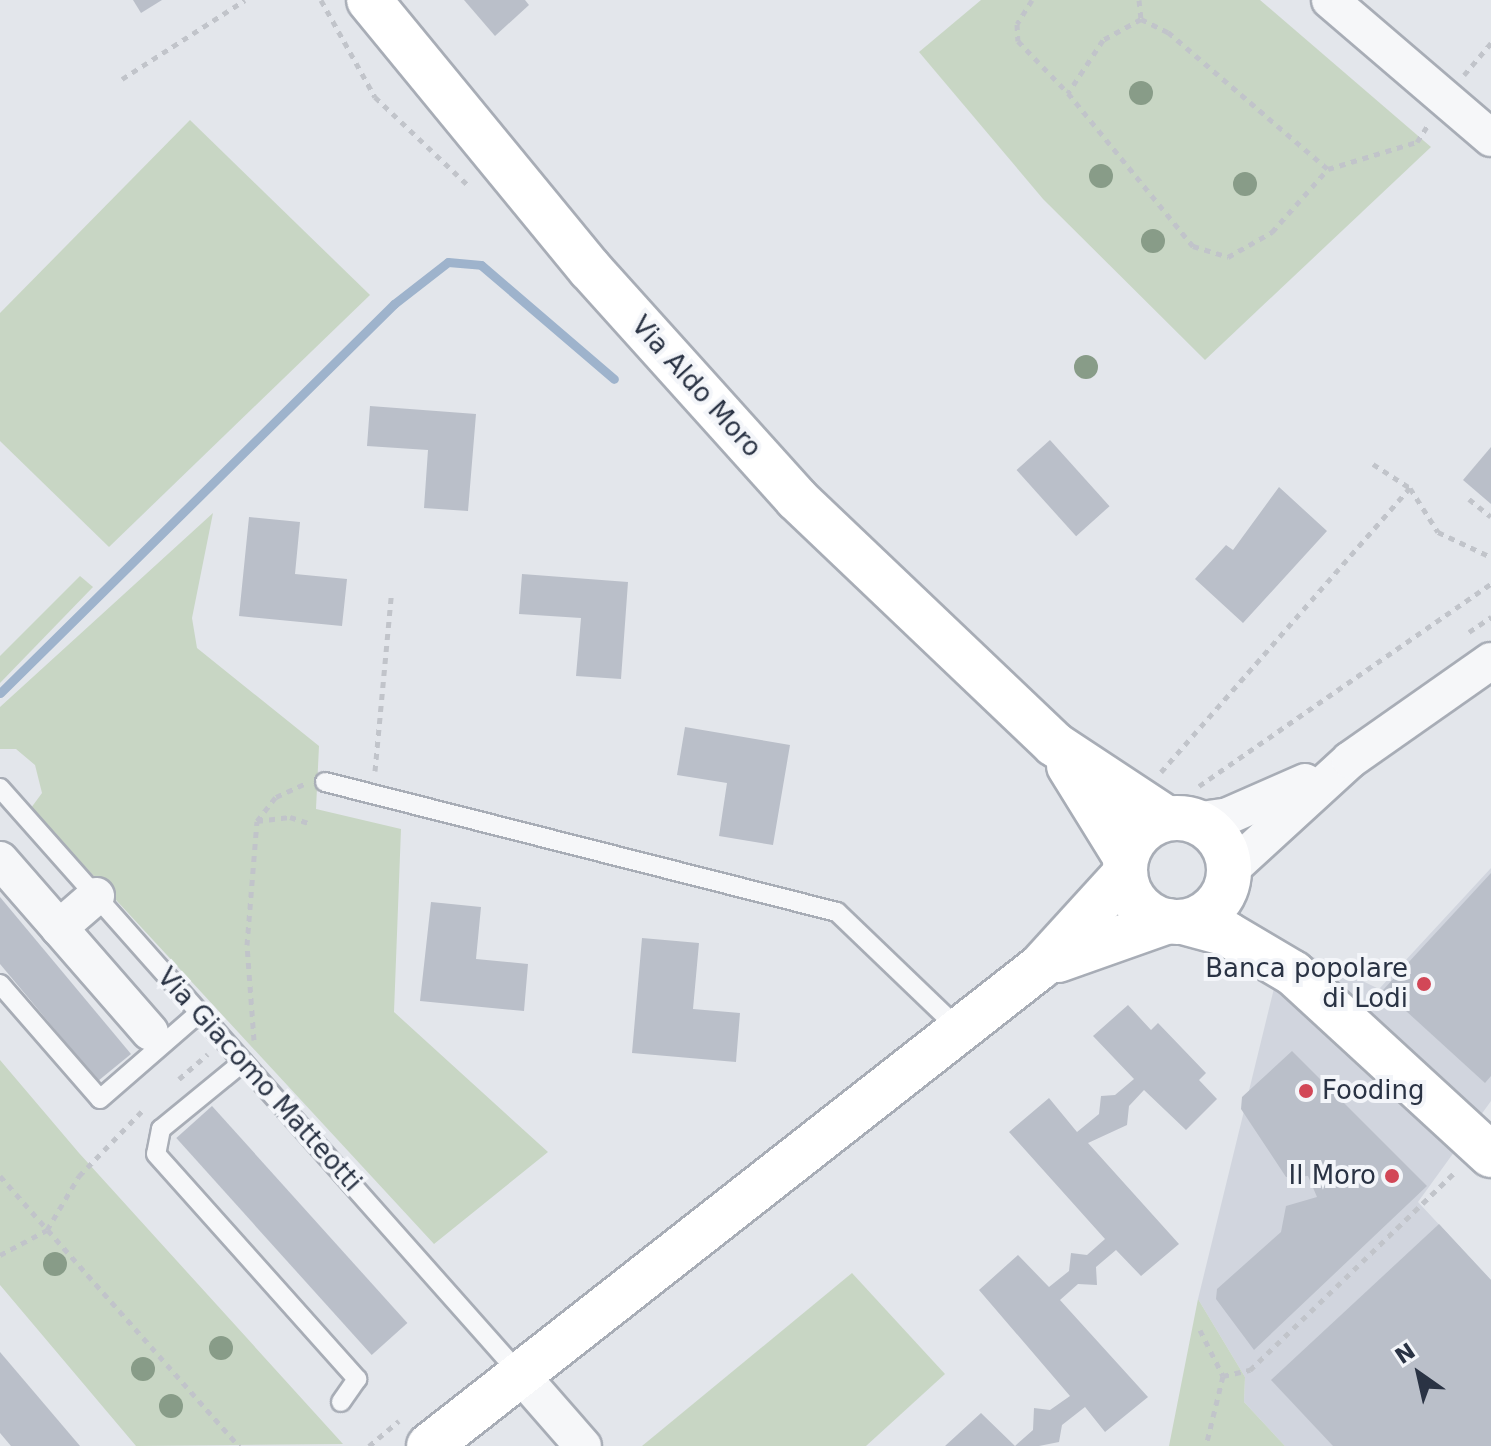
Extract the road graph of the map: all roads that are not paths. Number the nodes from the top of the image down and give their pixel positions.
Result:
1 (369, 0) edge
2 (1330, 0) edge
3 (1491, 138) edge
4 (1491, 661) edge
5 (1054, 744) junction
6 (1350, 760) junction
7 (325, 782) road end
8 (0, 788) edge
9 (1181, 801) junction
10 (0, 860) edge
11 (1125, 866) junction
12 (1231, 872) junction
13 (96, 896) junction
14 (1176, 922) junction
15 (59, 928) junction
16 (1040, 967) junction
17 (1293, 973) junction
18 (0, 984) edge
19 (199, 1013) junction
20 (960, 1030) junction
21 (150, 1032) dead end
22 (242, 1060) junction
23 (1474, 1163) edge
24 (519, 1373) junction
25 (341, 1402) dead end
26 (429, 1446) edge
27 (583, 1446) edge

1 - 5 street, Via Aldo Moro
2 - 3 street
4 - 6 street
5 - 9 street, Via Aldo Moro
5 - 11 street, Via Aldo Moro
6 - 9 street
6 - 12 street
7 - 20 lane
8 - 13 lane, Via Giacomo Matteotti
9 - 11 street
9 - 12 street
10 - 15 street
11 - 14 street
11 - 16 street
12 - 14 street
12 - 17 street
13 - 15 street
13 - 19 lane, Via Giacomo Matteotti
14 - 16 street
14 - 17 street
15 - 21 street
16 - 20 street
17 - 23 street
18 - 19 lane
19 - 22 lane, Via Giacomo Matteotti
20 - 24 street
22 - 24 lane, Via Giacomo Matteotti
22 - 25 lane
24 - 26 street
24 - 27 street

